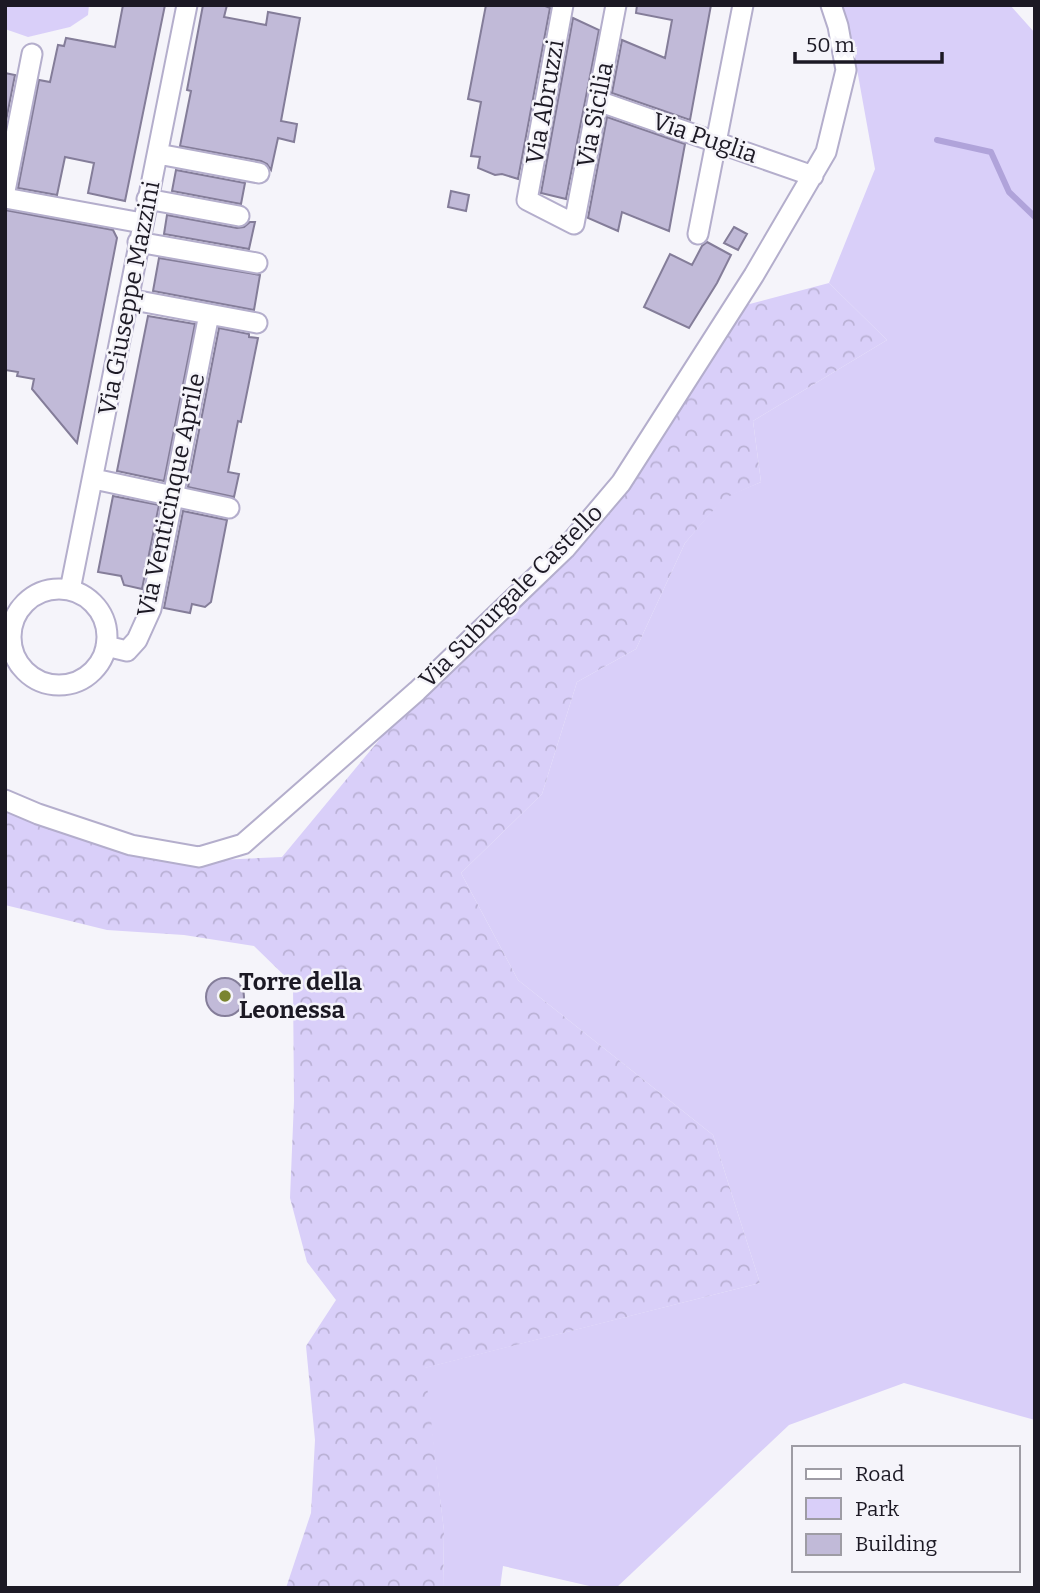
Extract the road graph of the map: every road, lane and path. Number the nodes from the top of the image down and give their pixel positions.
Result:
1 (187, 5) edge
2 (563, 5) edge
3 (616, 5) edge
4 (743, 5) edge
5 (831, 5) edge
6 (32, 54) dead end
7 (598, 102) junction
8 (716, 141) junction
9 (158, 153) junction
10 (259, 173) dead end
11 (813, 176) junction
12 (5, 191) edge
13 (5, 198) edge
14 (147, 199) junction
15 (239, 216) dead end
16 (574, 224) joint
17 (140, 232) junction
18 (698, 234) dead end
19 (257, 264) dead end
20 (128, 299) junction
21 (209, 314) junction
22 (257, 323) dead end
23 (94, 479) junction
24 (174, 496) junction
25 (229, 508) dead end
26 (70, 590) junction
27 (9, 627) edge
28 (106, 646) junction
29 (5, 800) edge

1 - 9 street, Via Giuseppe Mazzini
2 - 16 street, Via Abruzzi
3 - 7 street, Via Sicilia
4 - 8 street
5 - 11 street, Via Suburgale Castello
6 - 12 street
7 - 8 street, Via Puglia
7 - 16 street, Via Sicilia
8 - 11 street, Via Puglia
8 - 18 street
9 - 10 street
9 - 14 street, Via Giuseppe Mazzini
11 - 29 street, Via Suburgale Castello
13 - 17 street
14 - 15 street
14 - 17 street, Via Giuseppe Mazzini
17 - 19 street
17 - 20 street, Via Giuseppe Mazzini
20 - 21 street
20 - 23 street, Via Giuseppe Mazzini
21 - 22 street
21 - 24 street, Via Venticinque Aprile
23 - 24 street
23 - 26 street, Via Giuseppe Mazzini
24 - 25 street
24 - 28 street, Via Venticinque Aprile
26 - 27 street
26 - 28 street
27 - 28 street

